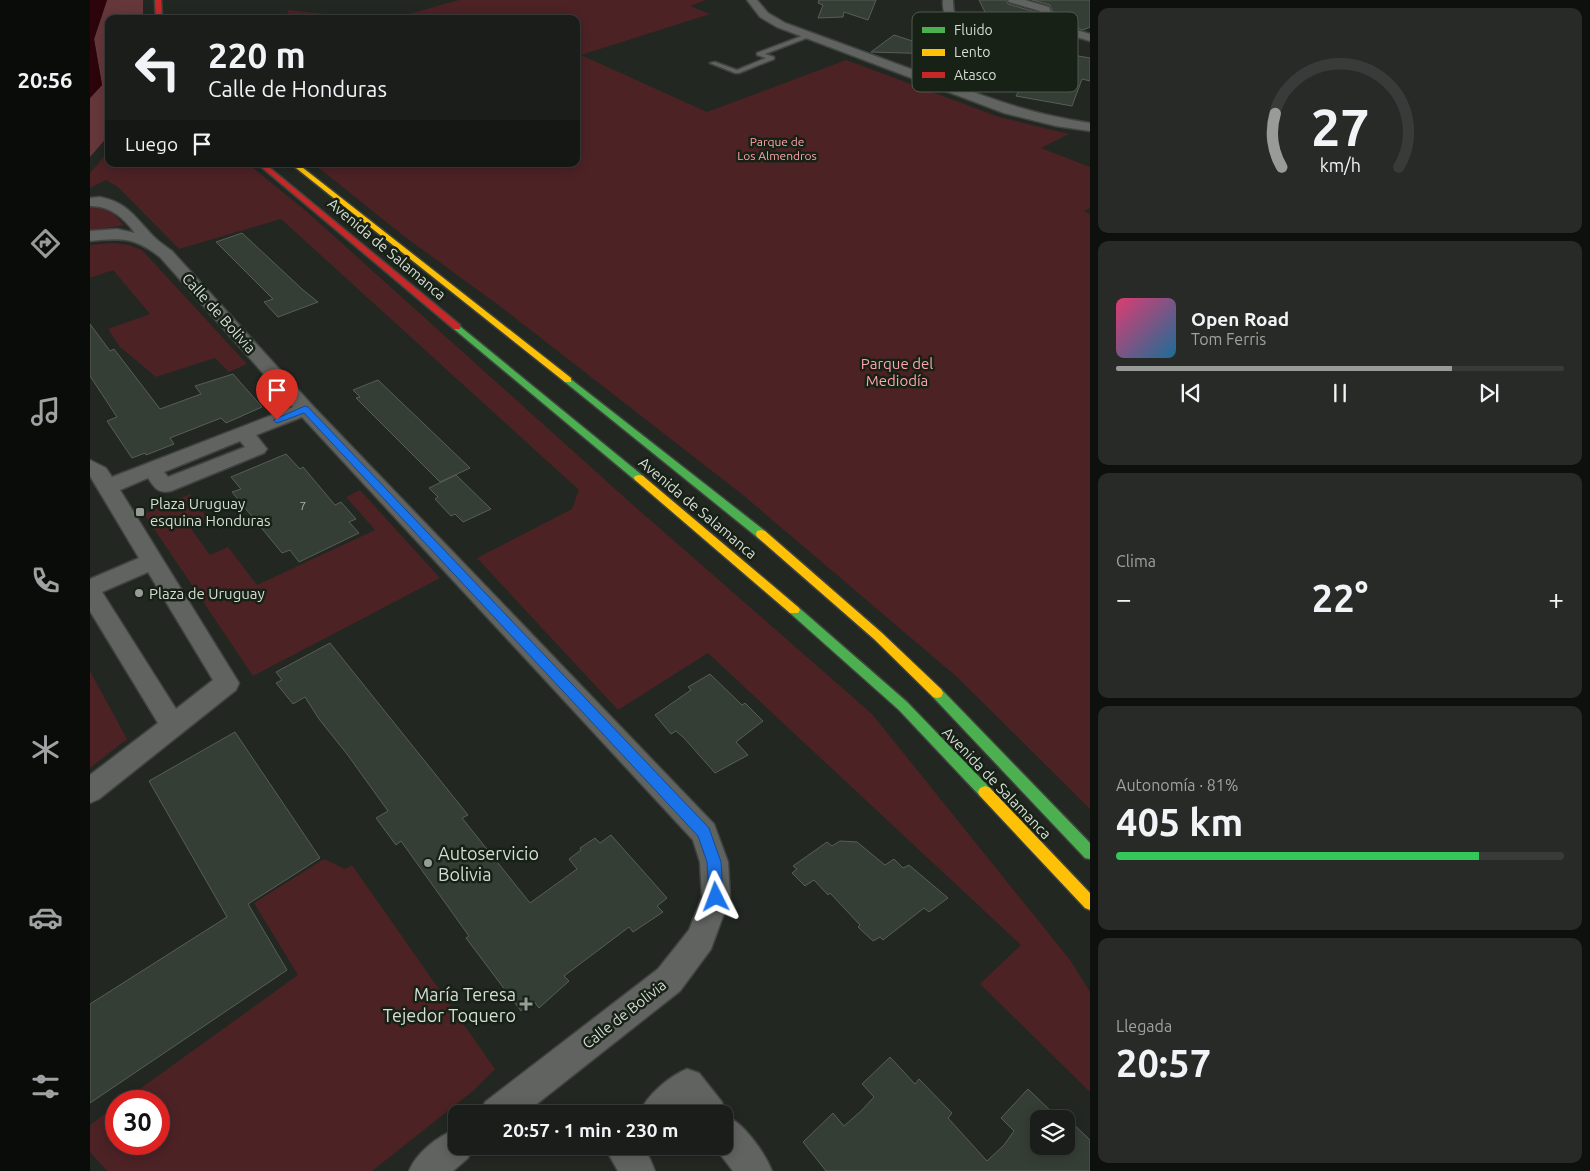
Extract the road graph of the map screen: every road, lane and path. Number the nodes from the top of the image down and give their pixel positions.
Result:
1 (158, 0) edge
2 (752, 0) edge
3 (1013, 0) edge
4 (1046, 12) edge
5 (159, 15) edge
6 (1078, 34) edge
7 (810, 35) junction
8 (1090, 38) edge
9 (713, 62) dead end
10 (912, 73) edge
11 (962, 92) edge
12 (1090, 127) edge
13 (265, 167) edge
14 (298, 167) edge
15 (90, 202) edge
16 (90, 236) edge
17 (148, 240) junction
18 (305, 409) junction
19 (90, 468) edge
20 (107, 487) junction
21 (152, 561) junction
22 (90, 590) edge
23 (174, 726) junction
24 (90, 791) edge
25 (1090, 852) edge
26 (1090, 903) edge
27 (509, 1105) edge
28 (666, 1105) edge
29 (703, 1105) edge
30 (733, 1143) edge
31 (448, 1153) edge
32 (627, 1155) edge
33 (426, 1171) edge
34 (638, 1171) edge
35 (755, 1171) edge

1 - 5 highway
2 - 7 street
3 - 4 street
6 - 8 street
7 - 9 lane
7 - 10 street
11 - 12 street
13 - 26 highway, Avenida de Salamanca
14 - 25 highway, Avenida de Salamanca
15 - 17 street, Calle de Bolivia
16 - 17 street, Calle de Bolivia
17 - 18 street, Calle de Bolivia
18 - 20 street
18 - 27 street, Calle de Bolivia
19 - 20 street
20 - 21 street
21 - 22 street
21 - 23 street
22 - 23 street
23 - 24 street
28 - 29 street
30 - 35 street
31 - 33 street
32 - 34 street

